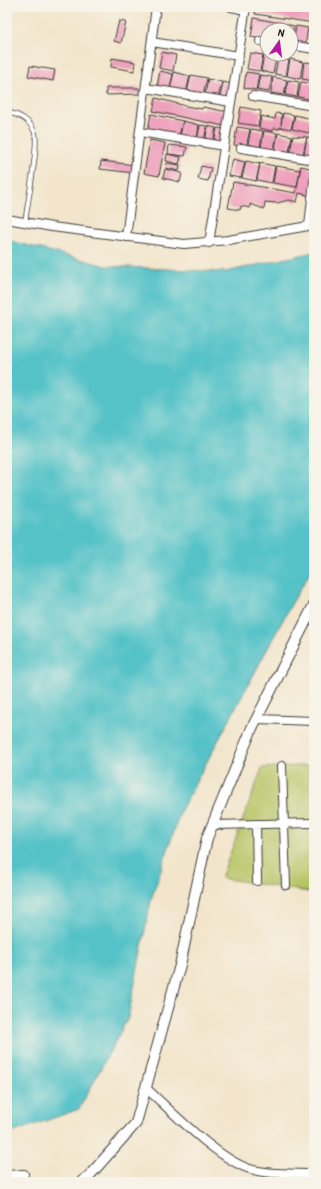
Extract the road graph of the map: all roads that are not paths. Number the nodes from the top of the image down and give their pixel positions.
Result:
1 (156, 7) edge
2 (231, 7) edge
3 (246, 8) edge
4 (152, 42) junction
5 (299, 47) edge
6 (314, 49) edge
7 (239, 56) junction
8 (146, 88) junction
9 (253, 96) dead end
10 (231, 102) junction
11 (314, 106) edge
12 (7, 112) edge
13 (140, 132) junction
14 (224, 146) junction
15 (241, 148) dead end
16 (314, 160) edge
17 (314, 181) edge
18 (7, 219) edge
19 (25, 222) junction
20 (311, 226) edge
21 (126, 237) junction
22 (210, 243) junction
23 (314, 605) edge
24 (257, 719) junction
25 (314, 721) edge
26 (282, 766) dead end
27 (284, 823) junction
28 (314, 823) edge
29 (256, 824) junction
30 (212, 825) junction
31 (257, 881) dead end
32 (286, 885) dead end
33 (146, 1088) junction
34 (24, 1174) dead end
35 (314, 1174) edge
36 (7, 1175) edge
37 (81, 1182) edge

1 - 4 street
2 - 3 street
3 - 7 street
4 - 7 street
4 - 8 street
5 - 6 street
7 - 10 street
8 - 10 street
8 - 13 street
9 - 11 street
10 - 14 street
12 - 19 lane
13 - 14 street
13 - 21 street
14 - 22 street
15 - 16 street
17 - 20 street
18 - 19 street
19 - 21 street
20 - 22 street
21 - 22 street
23 - 24 street
24 - 25 street
24 - 30 street
26 - 27 street
27 - 28 street
27 - 29 street
27 - 32 street
29 - 30 street
29 - 31 street
30 - 33 street
33 - 35 street
33 - 37 street
34 - 36 street

